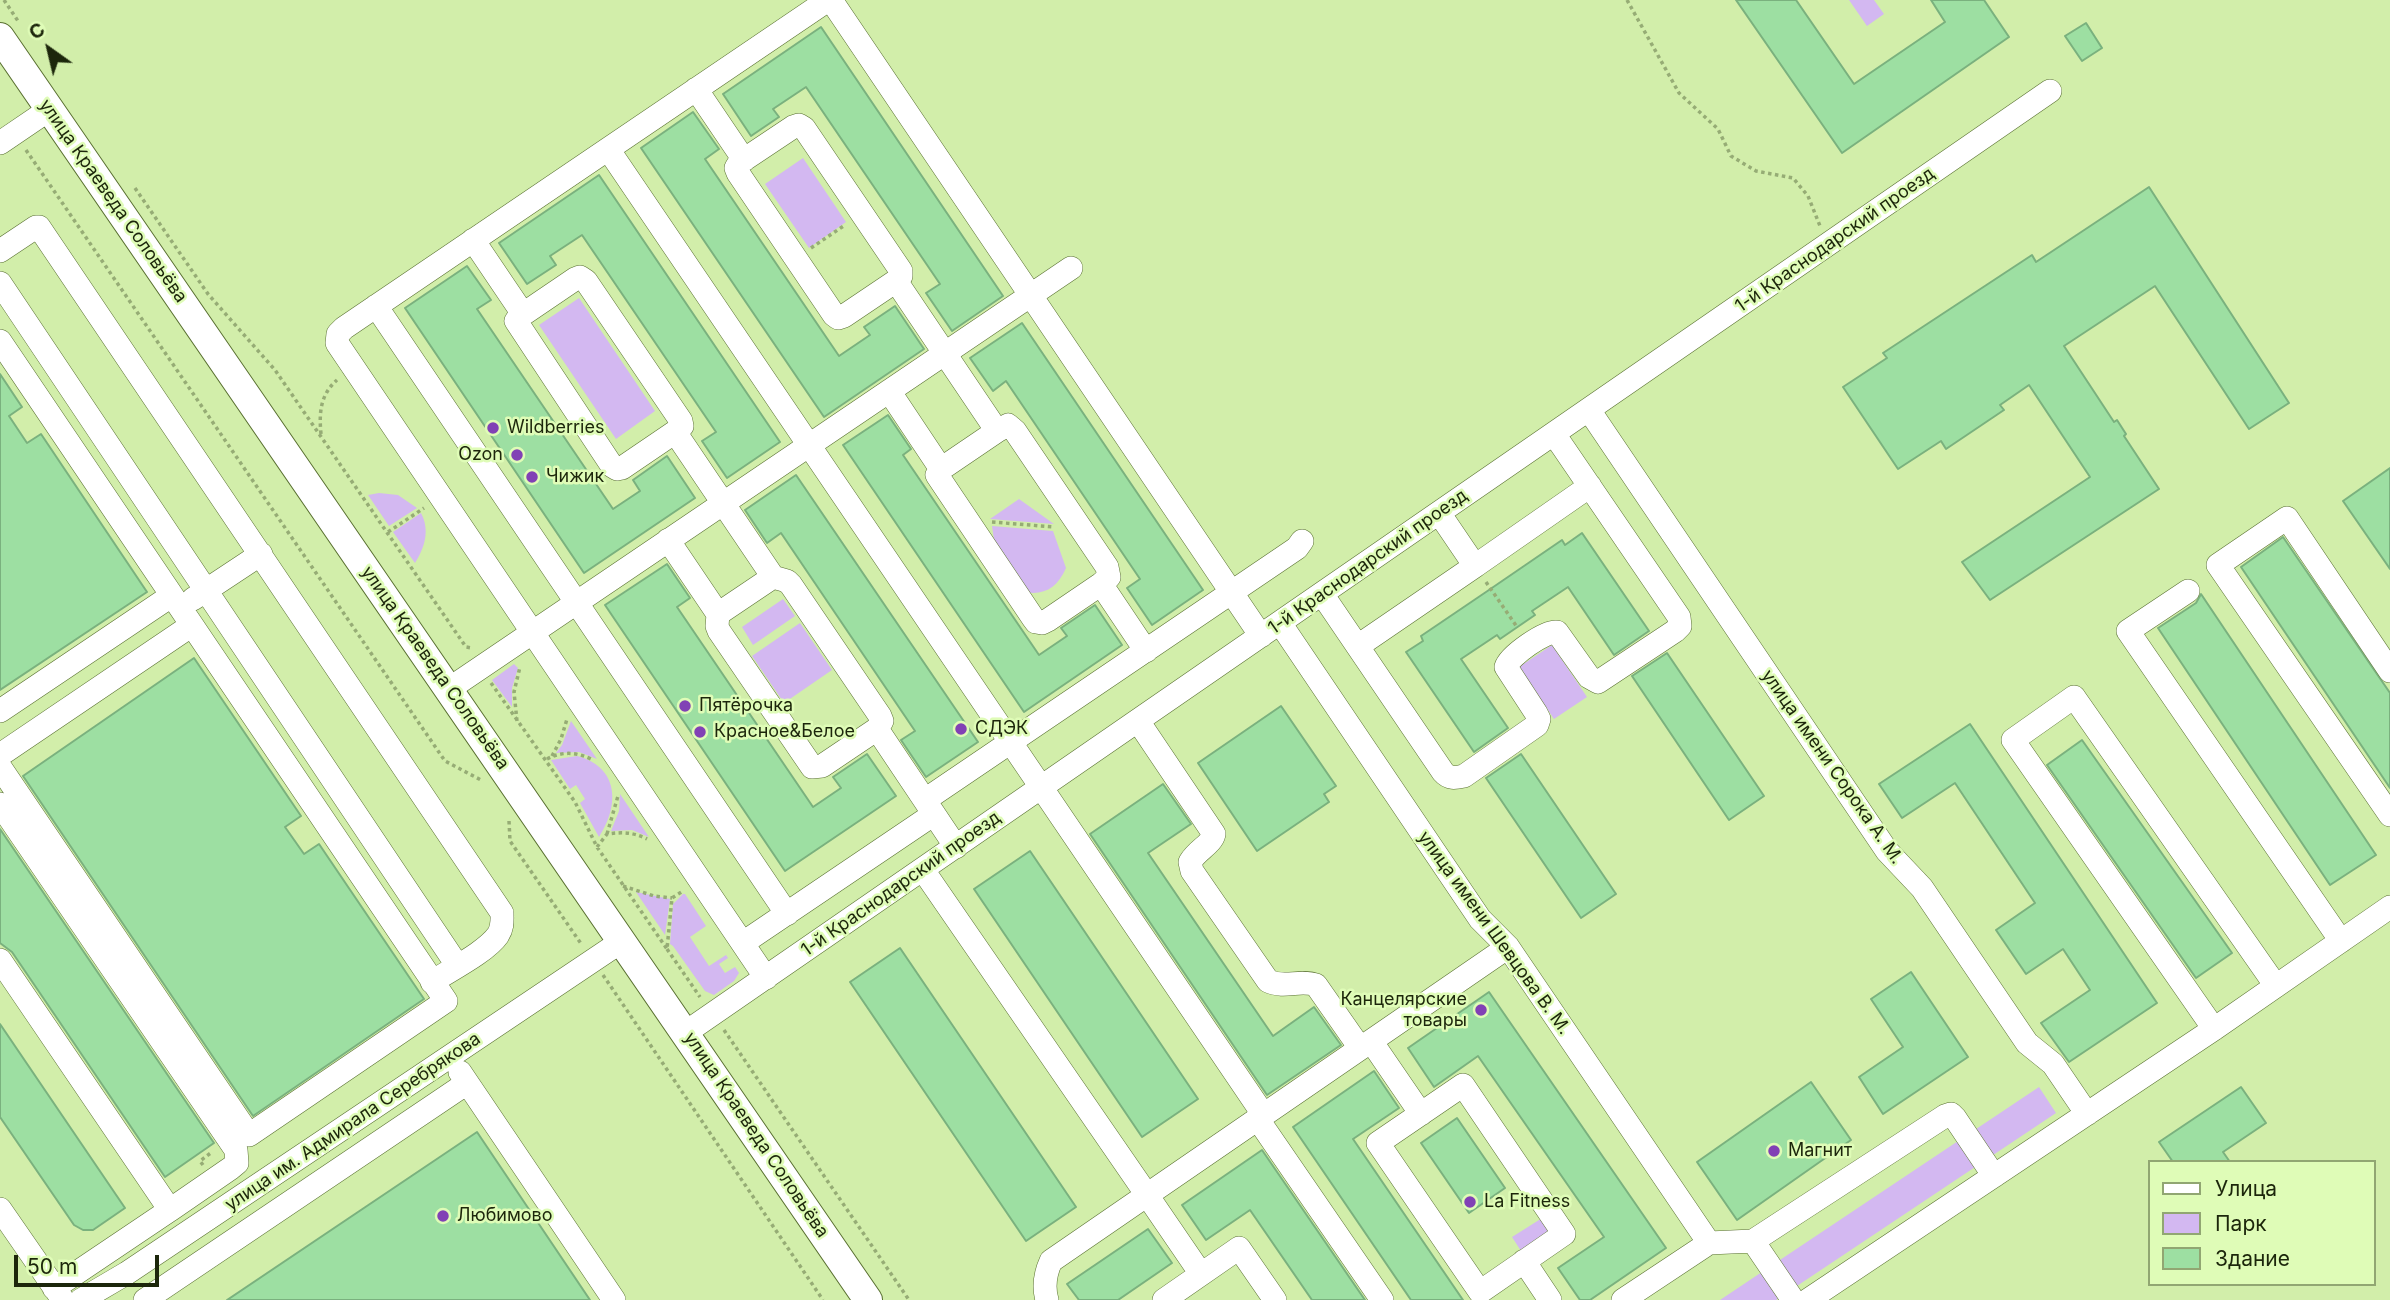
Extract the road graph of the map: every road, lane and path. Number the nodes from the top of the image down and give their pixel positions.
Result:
1 (4, 0) edge
2 (829, 0) edge
3 (1627, 0) edge
4 (10, 30) edge
5 (696, 89) junction
6 (2050, 91) dead end
7 (50, 109) junction
8 (0, 143) edge
9 (608, 149) junction
10 (26, 150) dead end
11 (744, 160) junction
12 (130, 181) dead end
13 (850, 222) dead end
14 (473, 240) junction
15 (1831, 243) junction
16 (0, 251) edge
17 (807, 251) dead end
18 (1071, 268) dead end
19 (896, 281) junction
20 (0, 283) edge
21 (1031, 295) junction
22 (376, 306) junction
23 (523, 314) junction
24 (0, 341) edge
25 (945, 353) junction
26 (342, 378) dead end
27 (889, 391) junction
28 (1589, 410) junction
29 (997, 431) junction
30 (674, 432) junction
31 (1554, 433) junction
32 (321, 436) junction
33 (808, 446) junction
34 (942, 469) junction
35 (1590, 486) junction
36 (723, 503) junction
37 (428, 505) dead end
38 (1439, 513) junction
39 (1073, 516) junction
40 (388, 532) junction
41 (976, 533) junction
42 (668, 540) junction
43 (1302, 541) dead end
44 (261, 554) junction
45 (1475, 566) junction
46 (773, 577) junction
47 (1101, 584) junction
48 (206, 590) junction
49 (2188, 591) dead end
50 (1232, 593) junction
51 (1322, 594) junction
52 (576, 603) junction
53 (181, 610) junction
54 (718, 614) junction
55 (1270, 630) junction
56 (533, 632) junction
57 (1529, 645) junction
58 (1358, 646) junction
59 (474, 649) dead end
60 (1146, 651) junction
61 (523, 658) dead end
62 (2390, 671) edge
63 (490, 679) dead end
64 (449, 689) junction
65 (0, 711) edge
66 (568, 714) dead end
67 (1138, 721) junction
68 (517, 723) junction
69 (877, 729) junction
70 (1010, 743) junction
71 (0, 755) edge
72 (552, 756) junction
73 (547, 759) junction
74 (593, 760) dead end
75 (0, 767) edge
76 (482, 780) dead end
77 (1041, 788) junction
78 (618, 789) dead end
79 (0, 804) edge
80 (930, 807) junction
81 (2390, 815) edge
82 (509, 820) dead end
83 (607, 834) junction
84 (653, 844) dead end
85 (597, 847) junction
86 (956, 847) junction
87 (923, 870) junction
88 (623, 886) junction
89 (685, 889) dead end
90 (672, 898) junction
91 (2390, 907) edge
92 (787, 914) junction
93 (622, 941) junction
94 (2341, 941) junction
95 (743, 943) junction
96 (1508, 947) junction
97 (584, 948) dead end
98 (667, 949) junction
99 (0, 960) edge
100 (457, 965) junction
101 (601, 972) dead end
102 (766, 978) junction
103 (432, 982) junction
104 (2276, 986) junction
105 (706, 1004) dead end
106 (720, 1024) dead end
107 (2214, 1028) junction
108 (685, 1033) junction
109 (1366, 1044) junction
110 (450, 1058) junction
111 (467, 1083) junction
112 (1421, 1114) junction
113 (2087, 1114) junction
114 (1260, 1116) junction
115 (1994, 1176) junction
116 (1147, 1195) junction
117 (0, 1209) edge
118 (170, 1210) junction
119 (1753, 1241) junction
120 (1709, 1243) junction
121 (1524, 1261) junction
122 (1201, 1274) junction
123 (58, 1294) edge
124 (81, 1300) edge
125 (145, 1300) edge
126 (614, 1300) edge
127 (823, 1300) edge
128 (868, 1300) edge
129 (909, 1300) edge
130 (1047, 1300) edge
131 (1164, 1300) edge
132 (1275, 1300) edge
133 (1382, 1300) edge
134 (1550, 1300) edge
135 (1623, 1300) edge
136 (1793, 1300) edge
137 (1808, 1300) edge

1 - 4 path
2 - 5 street
2 - 21 street, улица имени Шевцова В. М.
3 - 15 path
4 - 7 main road, улица Краеведа Соловьёва
5 - 9 street
5 - 11 street
6 - 15 street, 1-й Краснодарский проезд
7 - 8 street
7 - 64 main road, улица Краеведа Соловьёва
9 - 14 street
9 - 33 street
10 - 76 path
11 - 19 street
11 - 19 street
12 - 32 path
13 - 17 path
14 - 22 street
14 - 23 street
15 - 28 street, 1-й Краснодарский проезд
16 - 44 street
18 - 21 street
19 - 25 street
20 - 48 street
21 - 25 street
21 - 50 street, улица имени Шевцова В. М.
22 - 52 street
22 - 56 street
23 - 30 street
23 - 30 street
24 - 53 street
25 - 27 street
25 - 29 street
26 - 32 path
27 - 33 street
27 - 34 street
28 - 31 street, 1-й Краснодарский проезд
28 - 113 street, улица имени Сорока А. М.
29 - 34 street
29 - 39 street
30 - 36 street
31 - 35 street
31 - 38 street, 1-й Краснодарский проезд
32 - 40 path
33 - 36 street
33 - 70 street
34 - 41 street
35 - 45 street
35 - 57 street
36 - 42 street
36 - 46 street
37 - 40 path
38 - 45 street
38 - 51 street, 1-й Краснодарский проезд
39 - 41 path
39 - 47 street
40 - 59 path
41 - 47 street
42 - 52 street
42 - 54 street
43 - 50 street
44 - 48 street
44 - 100 street
45 - 57 path
45 - 58 street
46 - 54 street
46 - 69 street
47 - 60 street
48 - 53 street
48 - 100 street
49 - 94 street
50 - 55 street, улица имени Шевцова В. М.
50 - 60 street
51 - 55 street, 1-й Краснодарский проезд
51 - 58 street
52 - 56 street
52 - 92 street
53 - 65 street
53 - 71 street
53 - 103 street
54 - 69 street
55 - 67 street, 1-й Краснодарский проезд
55 - 96 street, улица имени Шевцова В. М.
56 - 64 street
56 - 95 street
57 - 58 street
60 - 70 street
61 - 68 path
62 - 81 street
63 - 68 path
64 - 93 main road, улица Краеведа Соловьёва
66 - 72 path
67 - 77 street, 1-й Краснодарский проезд
67 - 109 street
68 - 73 path
69 - 80 street
70 - 77 street
70 - 80 street
72 - 73 path
72 - 74 path
73 - 85 path
75 - 103 street
77 - 86 street, 1-й Краснодарский проезд
77 - 114 street
78 - 83 path
79 - 118 street
80 - 86 street
80 - 92 street
82 - 97 path
83 - 84 path
83 - 85 path
85 - 88 path
86 - 87 street, 1-й Краснодарский проезд
87 - 102 street, 1-й Краснодарский проезд
87 - 116 street
88 - 90 path
88 - 98 path
89 - 90 path
90 - 98 path
91 - 94 street
92 - 95 street
93 - 108 main road, улица Краеведа Соловьёва
93 - 110 street, улица им. Адмирала Серебрякова
94 - 104 street
95 - 102 street
96 - 109 street
96 - 120 street, улица имени Шевцова В. М.
98 - 105 path
99 - 118 street
100 - 103 street
101 - 127 path
102 - 108 street, 1-й Краснодарский проезд
104 - 107 street
104 - 107 street
106 - 129 path
107 - 113 street
108 - 128 main road, улица Краеведа Соловьёва
109 - 112 street
109 - 114 street
110 - 111 street
110 - 124 street, улица им. Адмирала Серебрякова
111 - 125 street
111 - 126 street
112 - 121 street
112 - 121 street
113 - 115 street
114 - 116 street
114 - 133 street
115 - 119 street
115 - 137 street
116 - 122 street
116 - 130 street
117 - 123 street
118 - 123 street
119 - 120 street
119 - 136 street
120 - 135 street
121 - 134 street
122 - 131 street
122 - 132 street

